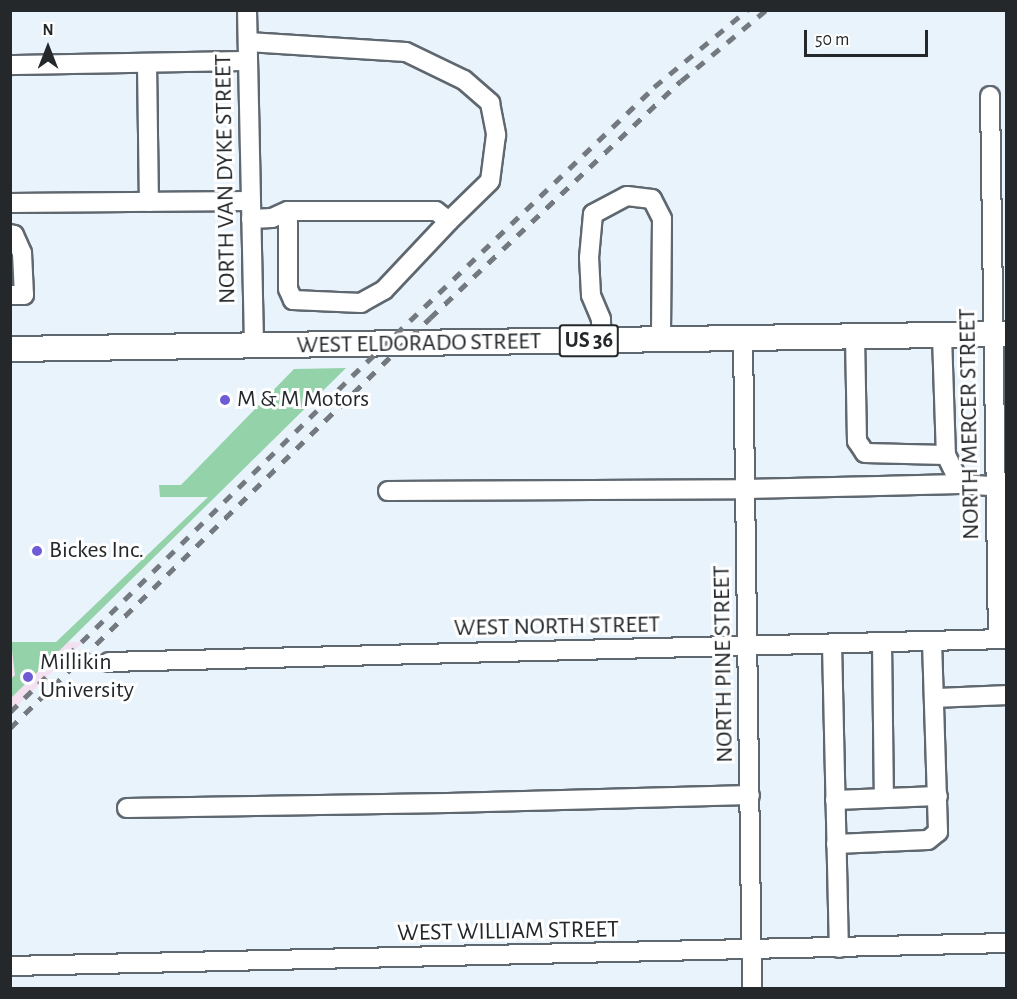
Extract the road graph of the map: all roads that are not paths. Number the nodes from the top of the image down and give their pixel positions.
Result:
1 (247, 10) edge
2 (248, 42) junction
3 (248, 61) junction
4 (147, 63) junction
5 (10, 64) edge
6 (990, 96) dead end
7 (149, 202) junction
8 (10, 203) edge
9 (251, 210) junction
10 (288, 212) junction
11 (449, 221) junction
12 (10, 234) edge
13 (10, 295) edge
14 (1000, 334) edge
15 (942, 336) junction
16 (855, 337) junction
17 (742, 339) junction
18 (661, 340) junction
19 (602, 341) junction
20 (254, 346) junction
21 (10, 350) edge
22 (946, 455) junction
23 (960, 484) junction
24 (1001, 487) edge
25 (745, 489) junction
26 (388, 491) dead end
27 (1002, 639) edge
28 (932, 641) junction
29 (882, 642) junction
30 (832, 644) junction
31 (748, 646) junction
32 (109, 662) dead end
33 (1006, 695) edge
34 (935, 698) junction
35 (750, 795) junction
36 (938, 796) junction
37 (884, 798) junction
38 (835, 800) junction
39 (127, 808) dead end
40 (836, 844) junction
41 (1006, 943) edge
42 (839, 948) junction
43 (751, 951) junction
44 (10, 966) edge
45 (752, 988) edge

1 - 2 street, NORTH VAN DYKE STREET
2 - 3 street, NORTH VAN DYKE STREET
2 - 11 street
3 - 4 street
3 - 9 street, NORTH VAN DYKE STREET
4 - 5 street
4 - 7 street
6 - 14 street, NORTH MERCER STREET
7 - 8 street
7 - 9 street
9 - 10 street
9 - 20 street, NORTH VAN DYKE STREET
10 - 11 street
10 - 11 street
12 - 13 street
14 - 15 main road, WEST ELDORADO STREET / US 36
14 - 24 street, NORTH MERCER STREET
15 - 16 main road, WEST ELDORADO STREET / US 36
15 - 22 street
16 - 17 main road, WEST ELDORADO STREET / US 36
16 - 22 street
17 - 18 main road, WEST ELDORADO STREET / US 36
17 - 25 street, NORTH PINE STREET
18 - 19 main road, WEST ELDORADO STREET / US 36
18 - 19 street
19 - 20 main road, WEST ELDORADO STREET / US 36
20 - 21 main road, WEST ELDORADO STREET / US 36
22 - 23 street
23 - 24 street
23 - 25 street
24 - 27 street, NORTH MERCER STREET
25 - 26 street
25 - 31 street, NORTH PINE STREET
27 - 28 street, WEST NORTH STREET
28 - 29 street, WEST NORTH STREET
28 - 34 street
29 - 30 street, WEST NORTH STREET
29 - 37 street
30 - 31 street, WEST NORTH STREET
30 - 38 street
31 - 32 street, WEST NORTH STREET
31 - 35 street, NORTH PINE STREET
33 - 34 street
34 - 36 street
35 - 39 street
35 - 43 street, NORTH PINE STREET
36 - 37 street
36 - 40 street
37 - 38 street
38 - 40 street
40 - 42 street
41 - 42 street, WEST WILLIAM STREET
42 - 43 street, WEST WILLIAM STREET
43 - 44 street, WEST WILLIAM STREET
43 - 45 street, NORTH PINE STREET

